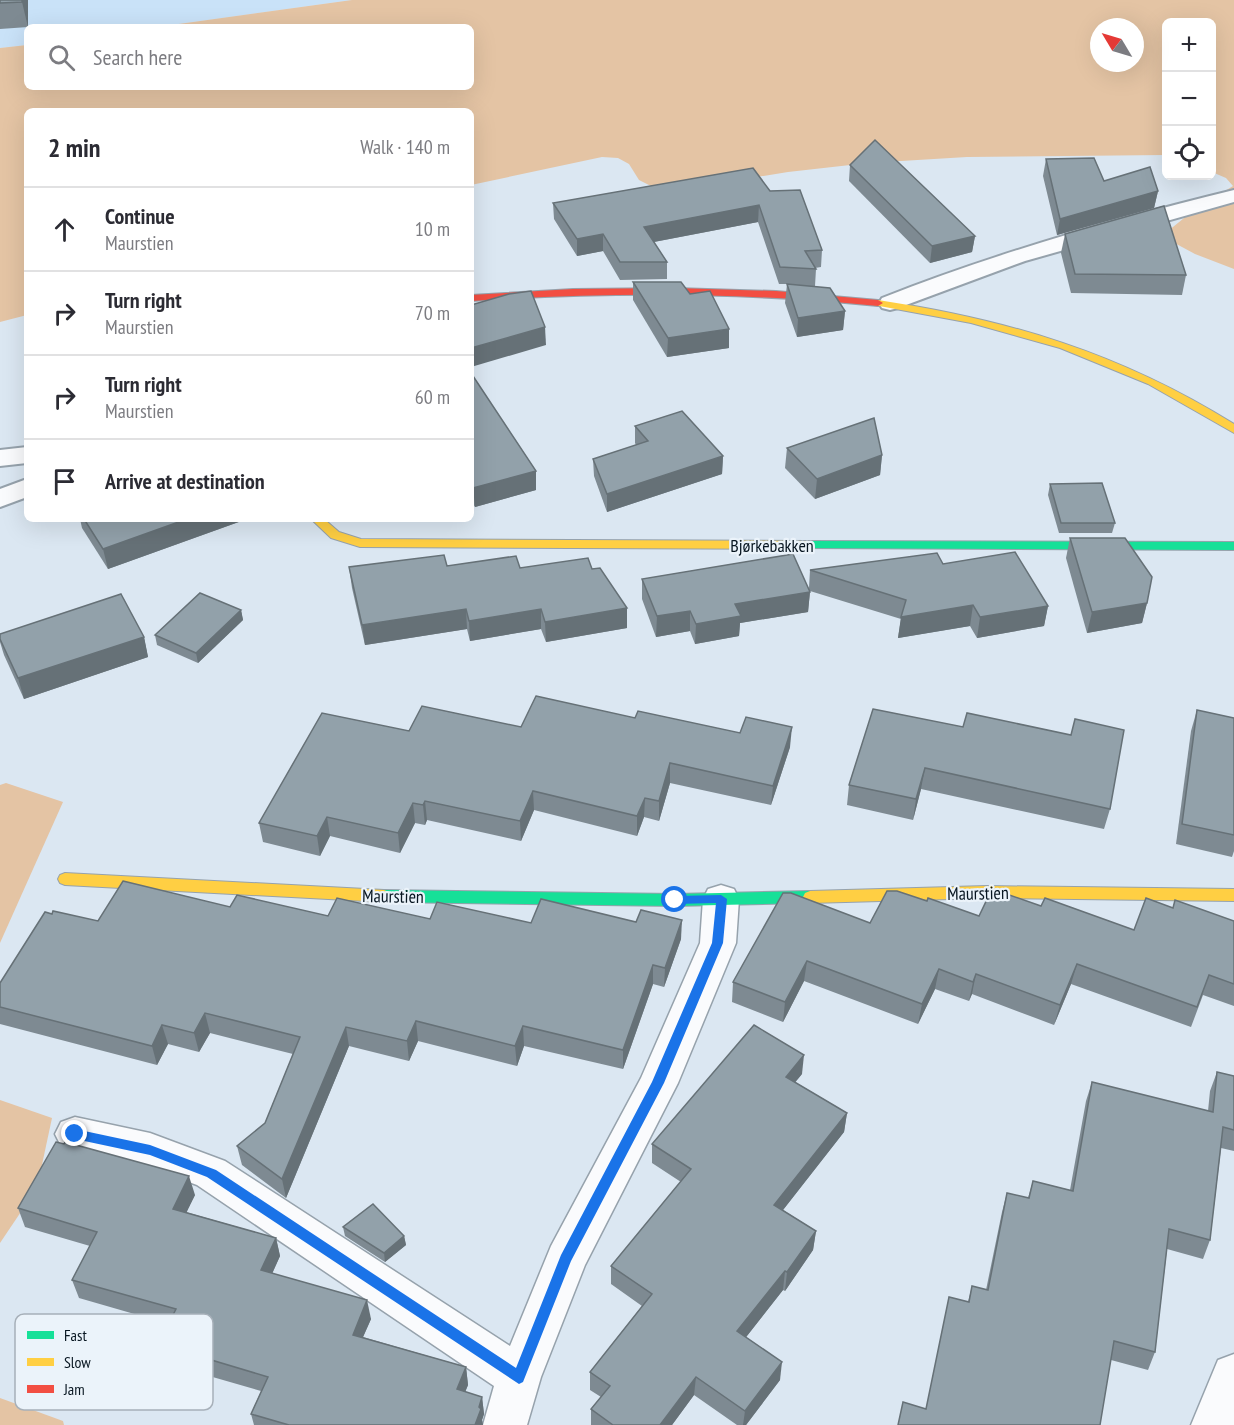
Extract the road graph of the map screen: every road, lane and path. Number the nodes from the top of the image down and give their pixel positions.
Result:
1 (1234, 196) edge
2 (474, 298) edge
3 (890, 303) junction
4 (1234, 429) edge
5 (24, 455) edge
6 (0, 458) edge
7 (24, 488) edge
8 (0, 499) edge
9 (320, 522) edge
10 (1234, 546) edge
11 (65, 879) dead end
12 (1234, 895) edge
13 (721, 899) junction
14 (75, 1134) dead end
15 (1234, 1375) edge
16 (519, 1377) junction
17 (505, 1425) edge
18 (1213, 1425) edge

1 - 3 lane
2 - 3 street
3 - 4 street
5 - 6 lane
7 - 8 lane
9 - 10 street, Bjørkebakken
11 - 13 street, Maurstien
12 - 13 street, Maurstien
13 - 16 street
14 - 16 street
15 - 18 street
16 - 17 street

